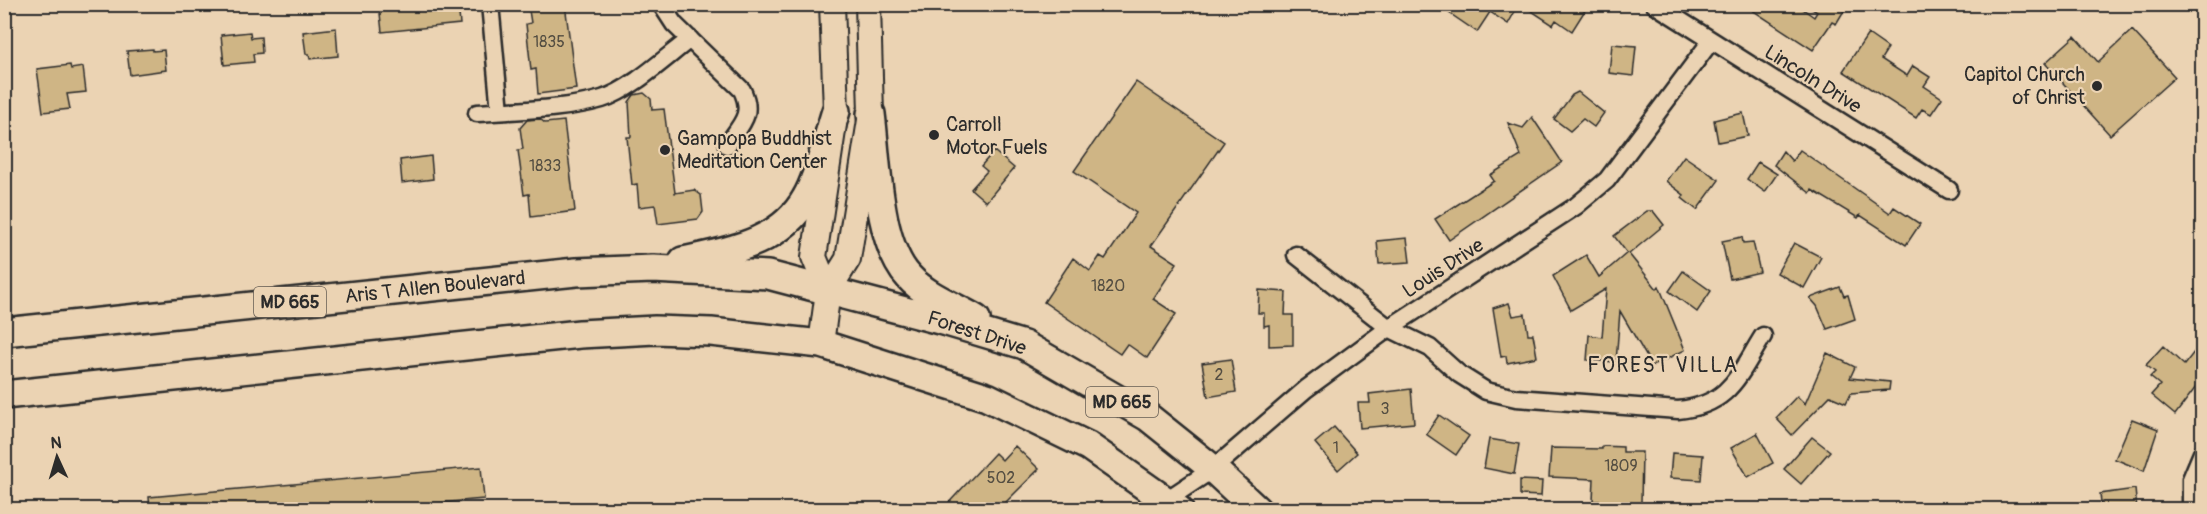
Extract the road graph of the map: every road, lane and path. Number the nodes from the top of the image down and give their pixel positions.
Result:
1 (490, 4) edge
2 (661, 4) edge
3 (832, 4) edge
4 (868, 4) edge
5 (1654, 4) edge
6 (690, 39) junction
7 (1711, 41) junction
8 (500, 111) junction
9 (836, 111) junction
10 (477, 113) dead end
11 (871, 114) junction
12 (727, 145) dead end
13 (1950, 190) dead end
14 (1296, 255) dead end
15 (653, 269) junction
16 (828, 291) junction
17 (1389, 328) junction
18 (4, 332) edge
19 (1763, 336) dead end
20 (821, 344) junction
21 (1024, 345) junction
22 (4, 395) edge
23 (2202, 453) edge
24 (1213, 468) junction
25 (1174, 505) edge
26 (1257, 510) edge
27 (2191, 510) edge

1 - 8 street
2 - 6 street
3 - 9 main road
4 - 11 main road
5 - 7 street, Lincoln Drive
6 - 8 street
6 - 12 street
7 - 13 street, Lincoln Drive
7 - 17 street, Louis Drive
8 - 10 street
9 - 15 main road
9 - 16 main road
11 - 16 main road
11 - 21 main road
14 - 17 street
15 - 16 main road, Aris T Allen Boulevard / MD 665
15 - 18 main road, Aris T Allen Boulevard / MD 665
16 - 20 main road
16 - 21 main road, Forest Drive / MD 665
17 - 19 street
17 - 24 street, Louis Drive
20 - 22 main road, MD 665
20 - 25 main road, MD 665
21 - 24 main road, Forest Drive / MD 665
23 - 27 street
24 - 25 street, Louis Drive
24 - 26 main road, Forest Drive / MD 665

